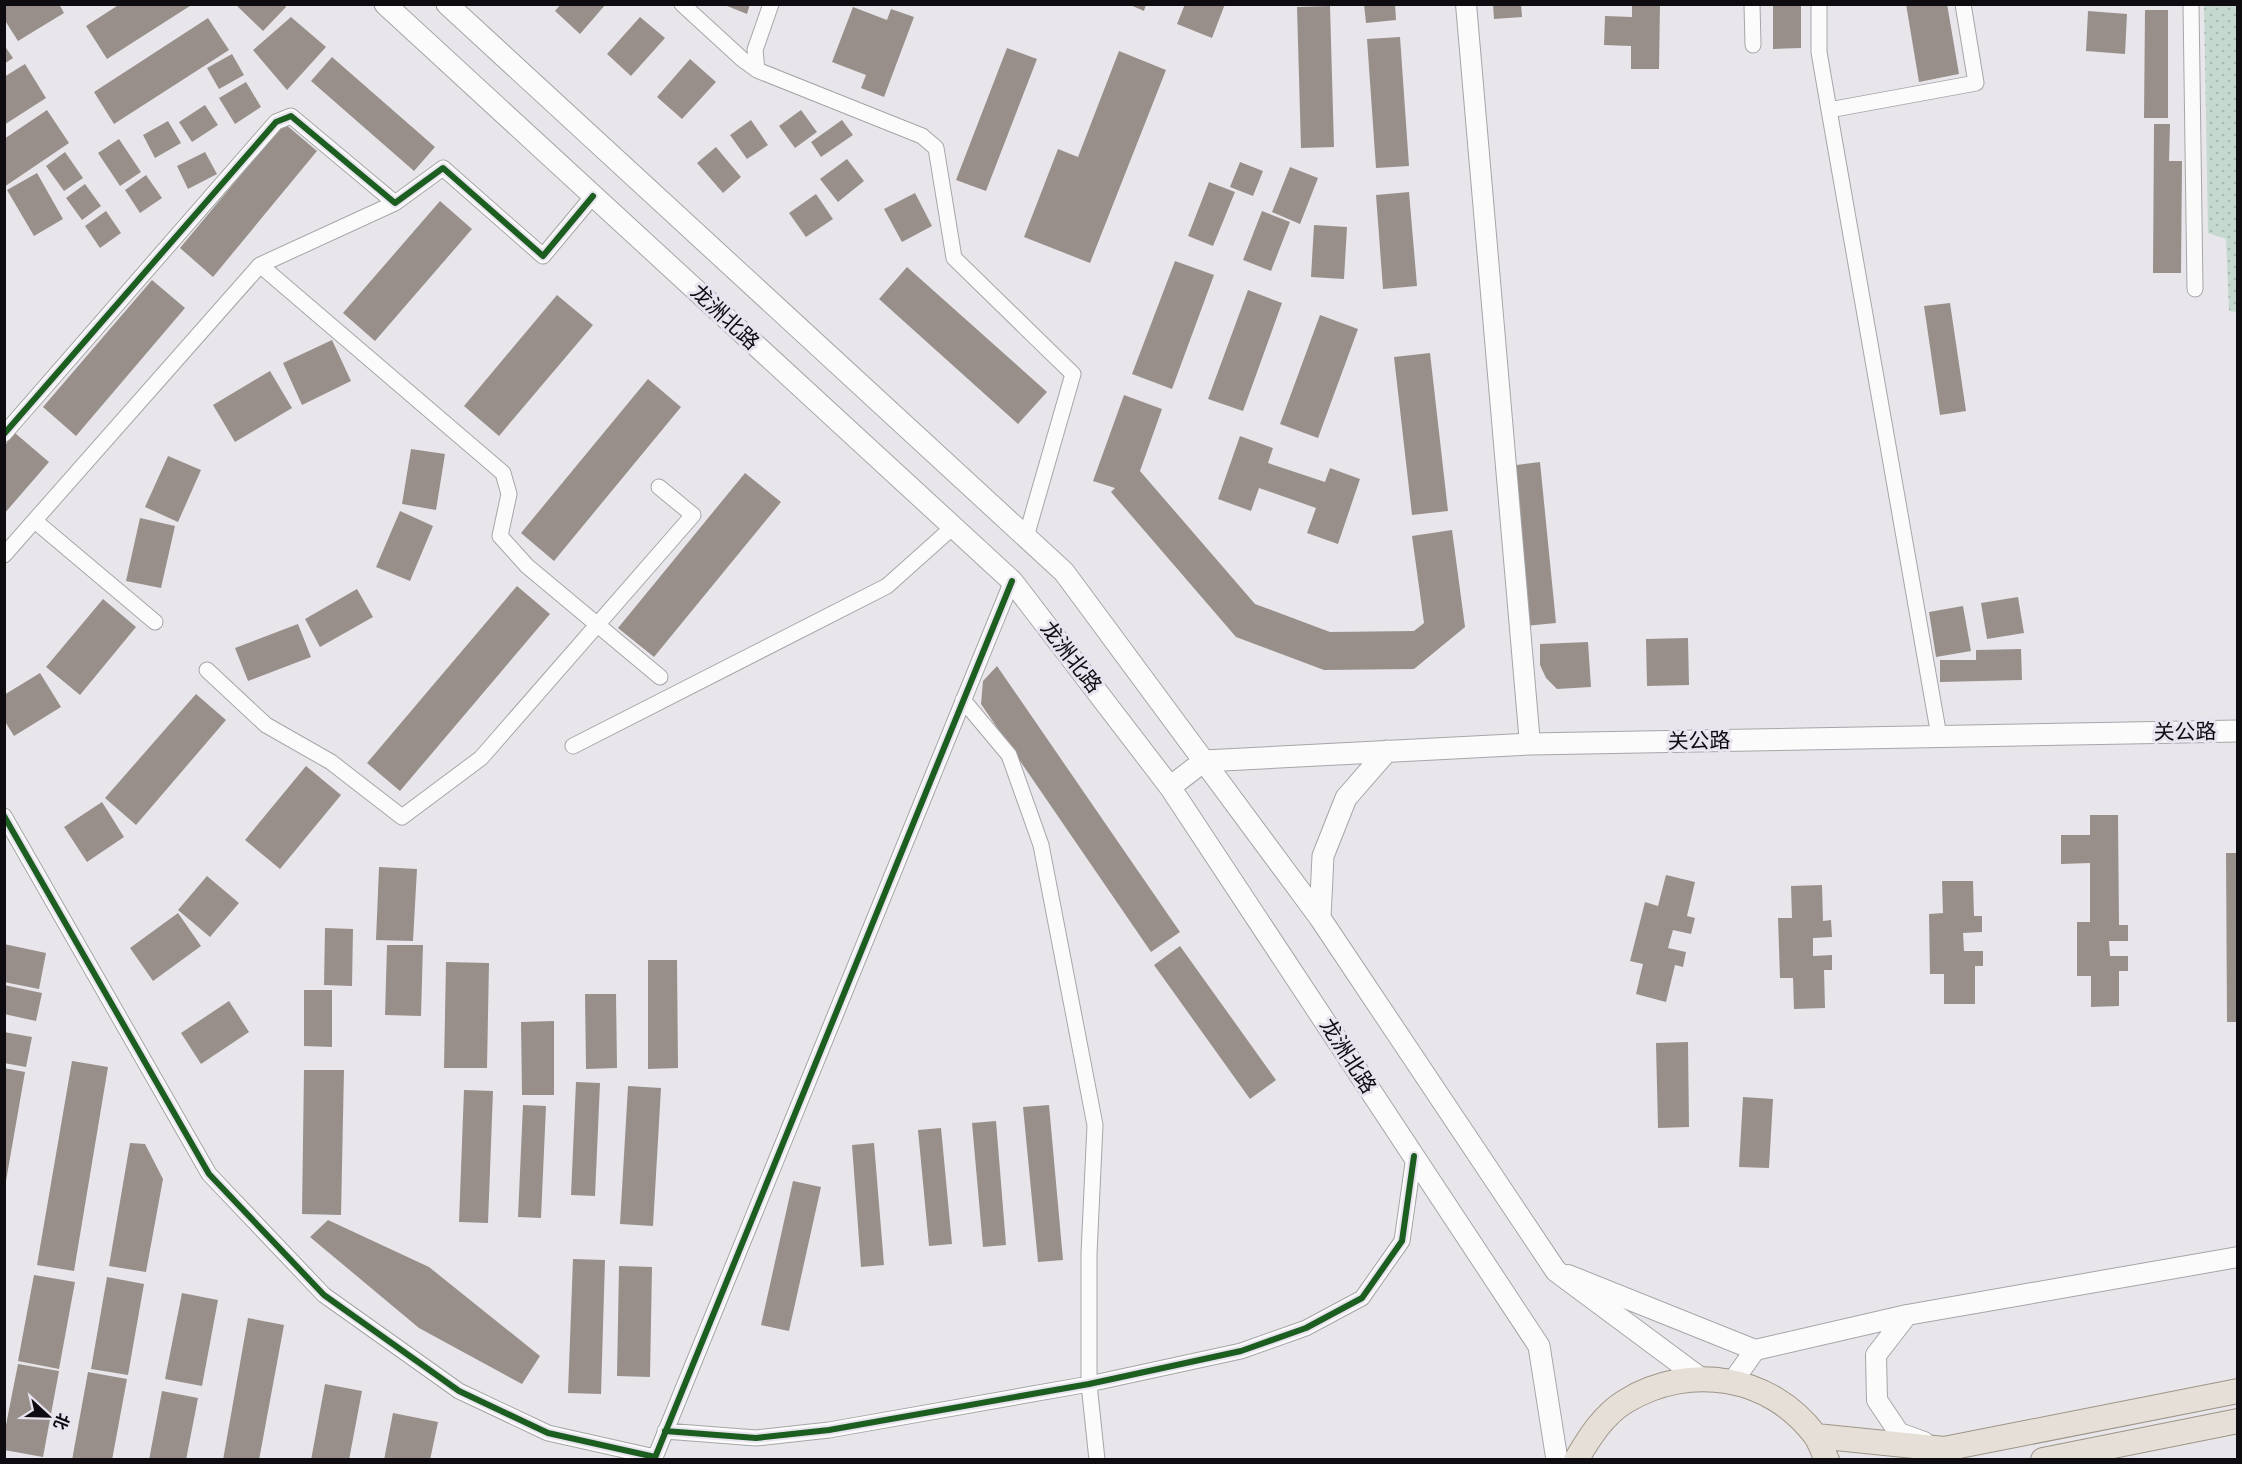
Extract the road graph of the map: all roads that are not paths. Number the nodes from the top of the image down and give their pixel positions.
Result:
1 (385, 4) edge
2 (447, 4) edge
3 (682, 4) edge
4 (771, 4) edge
5 (1466, 4) edge
6 (1752, 4) edge
7 (1819, 4) edge
8 (1963, 4) edge
9 (2191, 4) edge
10 (1753, 45) dead end
11 (757, 70) junction
12 (1828, 110) junction
13 (593, 196) junction
14 (395, 203) junction
15 (260, 264) junction
16 (2195, 288) dead end
17 (4, 434) edge
18 (659, 487) dead end
19 (35, 521) junction
20 (953, 527) junction
21 (1026, 537) junction
22 (4, 555) edge
23 (1012, 581) junction
24 (155, 622) dead end
25 (597, 625) junction
26 (207, 670) dead end
27 (660, 678) dead end
28 (963, 700) junction
29 (2238, 731) edge
30 (1939, 736) junction
31 (1530, 744) junction
32 (573, 746) dead end
33 (1387, 751) junction
34 (1204, 761) junction
35 (1170, 787) junction
36 (4, 816) edge
37 (1320, 918) junction
38 (1414, 1156) junction
39 (2238, 1257) edge
40 (1556, 1271) junction
41 (1907, 1315) junction
42 (1755, 1350) junction
43 (1700, 1378) junction
44 (1733, 1381) junction
45 (1089, 1384) junction
46 (2238, 1391) edge
47 (2238, 1421) edge
48 (665, 1431) junction
49 (1815, 1436) junction
50 (1944, 1449) junction
51 (655, 1458) edge
52 (1097, 1460) edge
53 (1557, 1460) edge
54 (1576, 1460) edge
55 (1827, 1460) edge
56 (2043, 1460) edge

1 - 13 main road, 龙洲北路
2 - 21 main road, 龙洲北路
3 - 11 street
4 - 11 street
5 - 31 street
6 - 10 street
7 - 12 street
8 - 12 street
9 - 16 street
11 - 21 street
12 - 30 street
13 - 14 street
13 - 20 main road, 龙洲北路
14 - 15 street
14 - 17 street
15 - 19 street
15 - 25 street
18 - 25 street
19 - 22 street
19 - 24 street
20 - 23 main road, 龙洲北路
20 - 32 street
21 - 34 main road, 龙洲北路
23 - 28 street
23 - 35 main road, 龙洲北路
25 - 26 street
25 - 27 street
28 - 45 street
28 - 48 street
29 - 30 main road, 关公路
30 - 31 main road, 关公路
31 - 33 main road, 关公路
33 - 34 main road, 关公路
33 - 37 main road
34 - 35 main road
34 - 37 main road, 龙洲北路
35 - 38 main road, 龙洲北路
36 - 51 street
37 - 40 main road, 龙洲北路
38 - 45 street
38 - 53 main road, 龙洲北路
39 - 41 street
40 - 42 street
40 - 43 main road, 龙洲北路
41 - 42 street
41 - 50 street
42 - 44 street
43 - 44 main road
43 - 54 main road
44 - 49 main road
45 - 48 street
45 - 52 street
46 - 50 main road
47 - 56 main road
48 - 51 street
49 - 50 main road
49 - 55 main road

